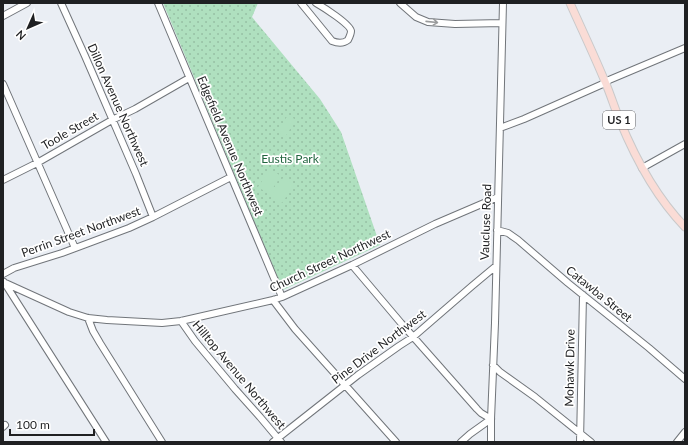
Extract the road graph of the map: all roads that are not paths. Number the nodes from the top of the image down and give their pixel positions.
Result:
1 (27, 3) edge
2 (61, 3) edge
3 (158, 3) edge
4 (301, 3) edge
5 (316, 3) edge
6 (400, 3) edge
7 (503, 3) edge
8 (570, 3) edge
9 (3, 16) edge
10 (502, 23) junction
11 (685, 48) edge
12 (189, 78) junction
13 (605, 83) junction
14 (3, 84) edge
15 (112, 120) junction
16 (500, 128) junction
17 (685, 144) edge
18 (37, 163) junction
19 (642, 168) junction
20 (231, 177) junction
21 (3, 180) edge
22 (498, 197) junction
23 (153, 217) junction
24 (685, 227) edge
25 (497, 230) junction
26 (75, 248) junction
27 (352, 265) junction
28 (496, 266) junction
29 (3, 274) edge
30 (4, 282) edge
31 (583, 295) junction
32 (282, 297) junction
33 (273, 300) junction
34 (88, 318) junction
35 (181, 321) junction
36 (413, 337) junction
37 (493, 365) junction
38 (685, 379) edge
39 (345, 386) junction
40 (491, 419) junction
41 (579, 432) junction
42 (685, 432) edge
43 (277, 441) edge
44 (106, 442) edge
45 (162, 442) edge
46 (396, 442) edge
47 (461, 442) edge
48 (491, 442) edge
49 (580, 442) edge
50 (591, 442) edge
51 (677, 442) edge

1 - 9 street
2 - 15 street, Dillon Avenue Northwest
3 - 12 street, Edgefield Avenue Northwest
4 - 5 street
6 -> 10 street
7 - 10 street, Vaucluse Road
8 - 13 main road, US 1
10 - 16 street, Vaucluse Road
11 - 13 street
12 - 15 street, Toole Street
12 - 20 street, Edgefield Avenue Northwest
13 - 16 street
13 - 19 main road, US 1
14 - 18 street
15 - 18 street, Toole Street
15 - 23 street, Dillon Avenue Northwest
16 - 22 street, Vaucluse Road
17 - 19 street
18 - 21 street, Toole Street
18 - 26 street
19 - 24 main road, US 1
20 - 23 street, Perrin Street Northwest
20 - 32 street, Edgefield Avenue Northwest
22 - 25 street, Vaucluse Road
22 - 27 street, Church Street Northwest
23 - 26 street, Perrin Street Northwest
25 - 28 street, Vaucluse Road
25 - 31 street, Catawba Street
26 - 29 street, Perrin Street Northwest
27 - 32 street, Church Street Northwest
27 - 36 street
28 - 36 street, Pine Drive Northwest
28 - 37 street, Vaucluse Road
30 - 34 street, Church Street Northwest
30 - 44 street
31 - 38 street, Catawba Street
31 - 41 street, Mohawk Drive
32 - 33 street, Church Street Northwest
33 - 35 street, Church Street Northwest
33 - 39 street
34 - 35 street, Church Street Northwest
34 - 45 street
35 - 43 street, Hilltop Avenue Northwest
36 - 39 street, Pine Drive Northwest
36 - 40 street
37 - 40 street, Vaucluse Road
37 - 41 street
39 - 43 street, Pine Drive Northwest
39 - 46 street
40 - 47 street
40 - 48 street, Vaucluse Road
41 - 49 street, Mohawk Drive
41 - 50 street
42 - 51 street

